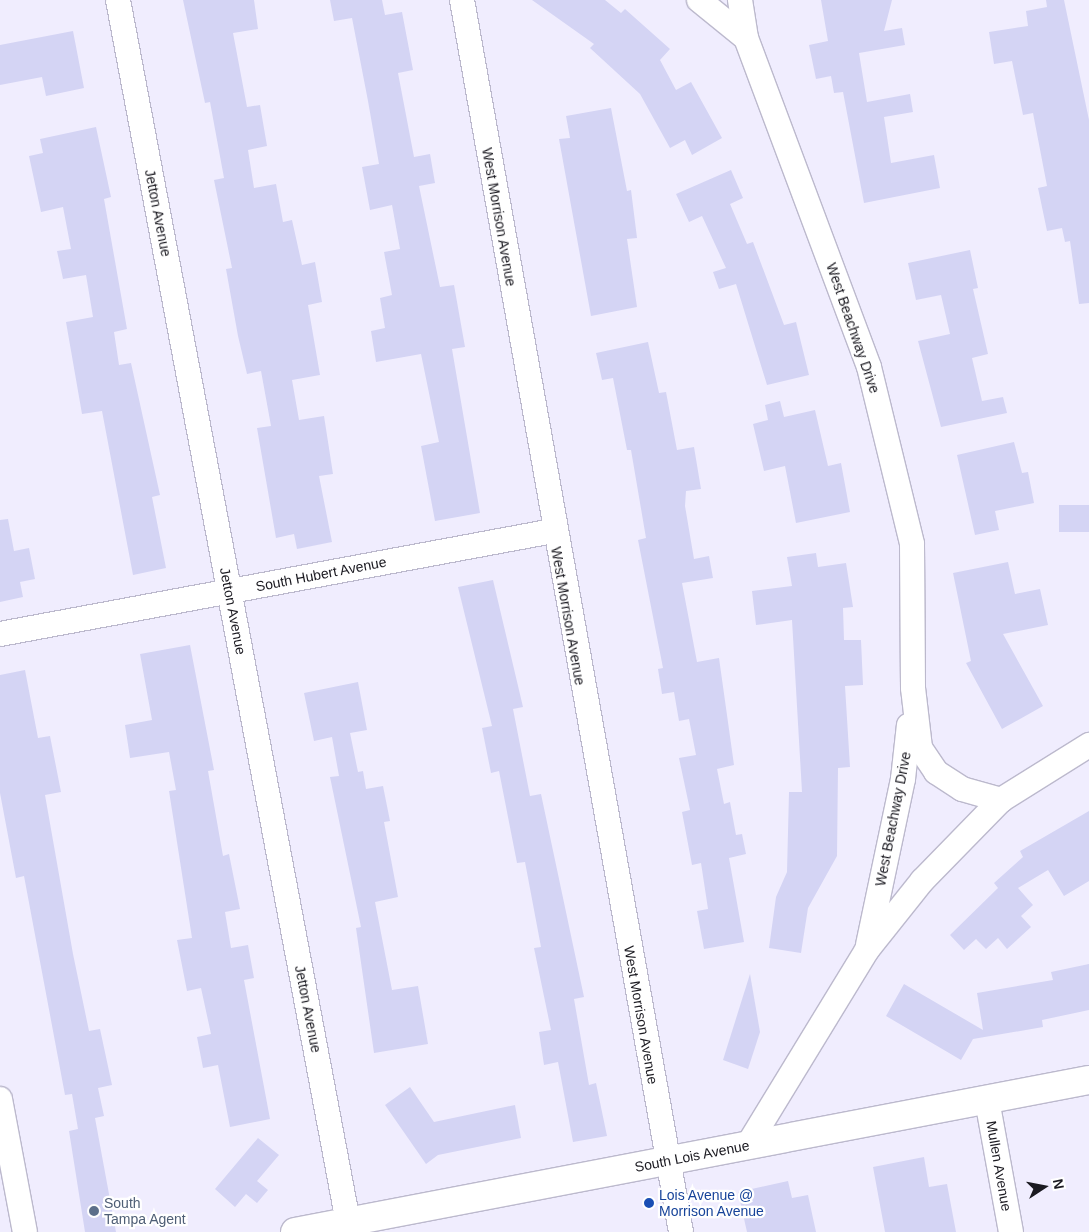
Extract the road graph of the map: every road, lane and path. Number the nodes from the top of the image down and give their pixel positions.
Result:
1 (118, 0) edge
2 (462, 0) edge
3 (699, 0) edge
4 (740, 0) edge
5 (746, 38) junction
6 (553, 531) junction
7 (229, 591) junction
8 (0, 634) edge
9 (913, 688) junction
10 (1089, 745) edge
11 (1001, 800) junction
12 (867, 950) junction
13 (1089, 1080) edge
14 (0, 1099) edge
15 (987, 1100) junction
16 (748, 1145) junction
17 (667, 1160) junction
18 (348, 1222) junction
19 (26, 1232) edge
20 (295, 1232) edge
21 (680, 1232) edge
22 (1011, 1232) edge

1 - 7 street, Jetton Avenue
2 - 6 street, West Morrison Avenue
3 - 5 street
4 - 5 street, West Beachway Drive
5 - 9 street, West Beachway Drive
6 - 7 street, South Hubert Avenue
6 - 17 street, West Morrison Avenue
7 - 8 street, South Hubert Avenue
7 - 18 street, Jetton Avenue
9 - 11 street, West Beachway Drive
9 - 12 street, West Beachway Drive
10 - 11 street
11 - 12 street, West Beachway Drive
12 - 16 street, West Beachway Drive
13 - 15 street, South Lois Avenue
14 - 19 street
15 - 16 street, South Lois Avenue
15 - 22 street, Mullen Avenue
16 - 17 street, South Lois Avenue
17 - 18 street, South Lois Avenue
17 - 21 street, West Morrison Avenue
18 - 20 street, South Lois Avenue

